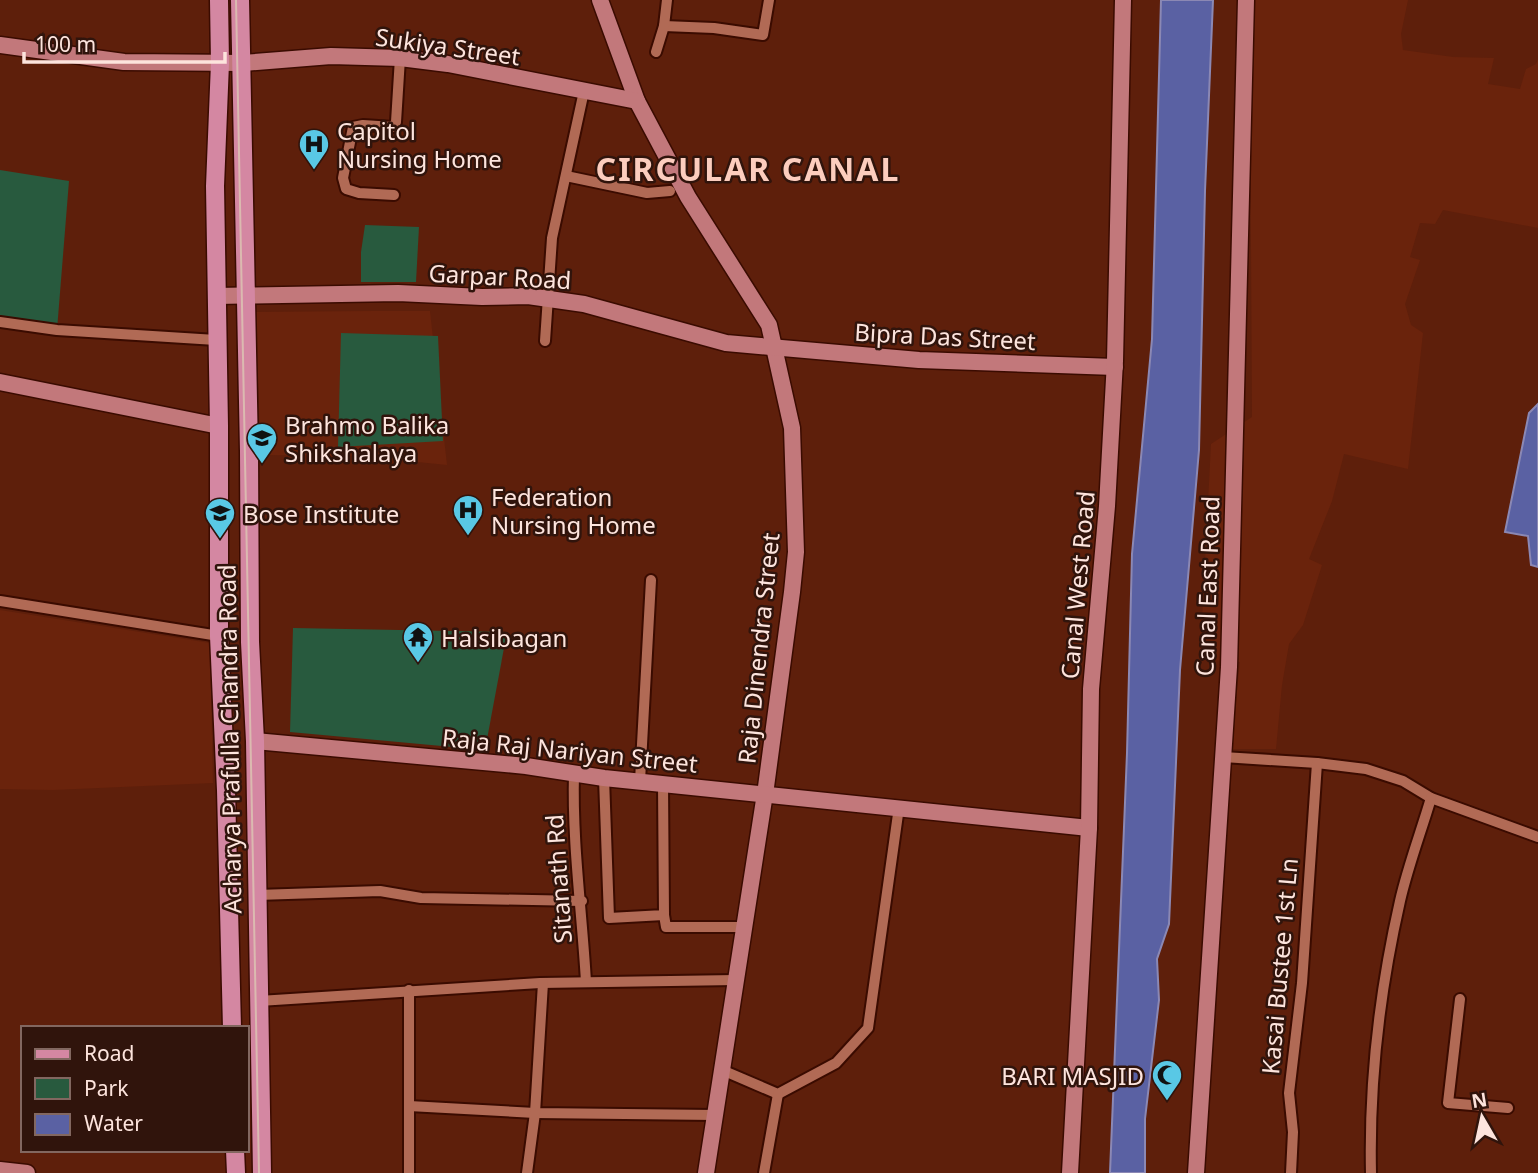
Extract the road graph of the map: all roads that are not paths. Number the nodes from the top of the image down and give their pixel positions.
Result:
1 (219, 0) edge
2 (240, 0) edge
3 (600, 0) edge
4 (667, 0) edge
5 (769, 0) edge
6 (1123, 0) edge
7 (1246, 0) edge
8 (664, 26) junction
9 (0, 45) edge
10 (656, 52) dead end
11 (400, 58) junction
12 (220, 63) junction
13 (240, 63) junction
14 (584, 91) junction
15 (637, 101) junction
16 (566, 176) junction
17 (670, 191) dead end
18 (394, 195) dead end
19 (217, 296) junction
20 (547, 298) junction
21 (246, 300) junction
22 (0, 322) edge
23 (216, 340) junction
24 (545, 341) dead end
25 (774, 348) junction
26 (1115, 367) junction
27 (0, 382) edge
28 (219, 426) junction
29 (651, 580) dead end
30 (0, 601) edge
31 (219, 636) junction
32 (255, 741) junction
33 (1223, 757) junction
34 (1317, 763) junction
35 (574, 773) junction
36 (604, 778) junction
37 (640, 781) junction
38 (663, 784) junction
39 (764, 795) junction
40 (1432, 798) junction
41 (899, 807) junction
42 (1089, 828) junction
43 (1538, 837) edge
44 (257, 895) junction
45 (582, 901) junction
46 (664, 915) junction
47 (744, 927) junction
48 (736, 980) junction
49 (586, 982) junction
50 (543, 983) junction
51 (409, 990) junction
52 (1460, 999) dead end
53 (259, 1001) junction
54 (232, 1026) edge
55 (722, 1070) junction
56 (778, 1094) junction
57 (409, 1106) junction
58 (1508, 1108) dead end
59 (535, 1113) junction
60 (715, 1115) junction
61 (235, 1152) edge
62 (6, 1172) edge
63 (27, 1173) edge
64 (236, 1173) edge
65 (262, 1173) edge
66 (409, 1173) edge
67 (527, 1173) edge
68 (706, 1173) edge
69 (764, 1173) edge
70 (1070, 1173) edge
71 (1196, 1173) edge
72 (1291, 1173) edge
73 (1371, 1173) edge

1 - 12 main road
2 - 13 main road, Acharya Prafulla Chandra Road
3 - 15 main road, Raja Dinendra Street
4 - 8 street
5 - 8 street
6 - 26 main road, Canal West Road
7 - 33 main road, Canal East Road
8 - 10 street
9 - 12 main road, Sukiya Street
11 - 13 main road, Sukiya Street
11 - 14 main road, Sukiya Street
11 - 18 street
12 - 13 main road, Sukiya Street
12 - 19 main road
13 - 21 main road, Acharya Prafulla Chandra Road
14 - 15 main road, Sukiya Street
14 - 16 street
15 - 25 main road, Raja Dinendra Street
16 - 17 street
16 - 20 street
19 - 21 main road, Garpar Road
19 - 23 main road
20 - 21 main road, Garpar Road
20 - 24 street
20 - 25 main road, Garpar Road
21 - 32 main road, Acharya Prafulla Chandra Road
22 - 23 street
23 - 28 main road
25 - 26 main road, Bipra Das Street
25 - 39 main road, Raja Dinendra Street
26 - 42 main road, Canal West Road
27 - 28 main road
28 - 31 main road
29 - 37 street
30 - 31 street
31 - 54 main road
32 - 35 main road, Raja Raj Nariyan Street
32 - 44 main road, Acharya Prafulla Chandra Road
33 - 34 street
33 - 71 main road, Canal East Road
34 - 40 street
34 - 72 street, Kasai Bustee 1st Ln
35 - 36 main road, Raja Raj Nariyan Street
35 - 45 street, Sitanath Rd
36 - 37 main road, Raja Raj Nariyan Street
36 - 46 street
37 - 38 main road, Raja Raj Nariyan Street
38 - 39 main road, Raja Raj Nariyan Street
38 - 46 street
39 - 41 main road, Raja Raj Nariyan Street
39 - 47 main road, Raja Dinendra Street
40 - 43 street
40 - 73 street
41 - 42 main road, Raja Raj Nariyan Street
41 - 56 street
42 - 70 main road, Canal West Road
44 - 45 street
44 - 53 main road, Acharya Prafulla Chandra Road
45 - 49 street, Sitanath Rd
46 - 47 street
47 - 48 main road, Raja Dinendra Street
48 - 49 street
48 - 55 main road, Raja Dinendra Street
49 - 50 street
50 - 51 street
50 - 59 street
51 - 53 street
51 - 57 street
52 - 58 street
53 - 65 main road, Acharya Prafulla Chandra Road
55 - 56 street
55 - 60 main road, Raja Dinendra Street
56 - 69 street
57 - 59 street
57 - 66 street
59 - 60 street
59 - 67 street
60 - 68 main road, Raja Dinendra Street
61 - 64 main road
62 - 63 main road

